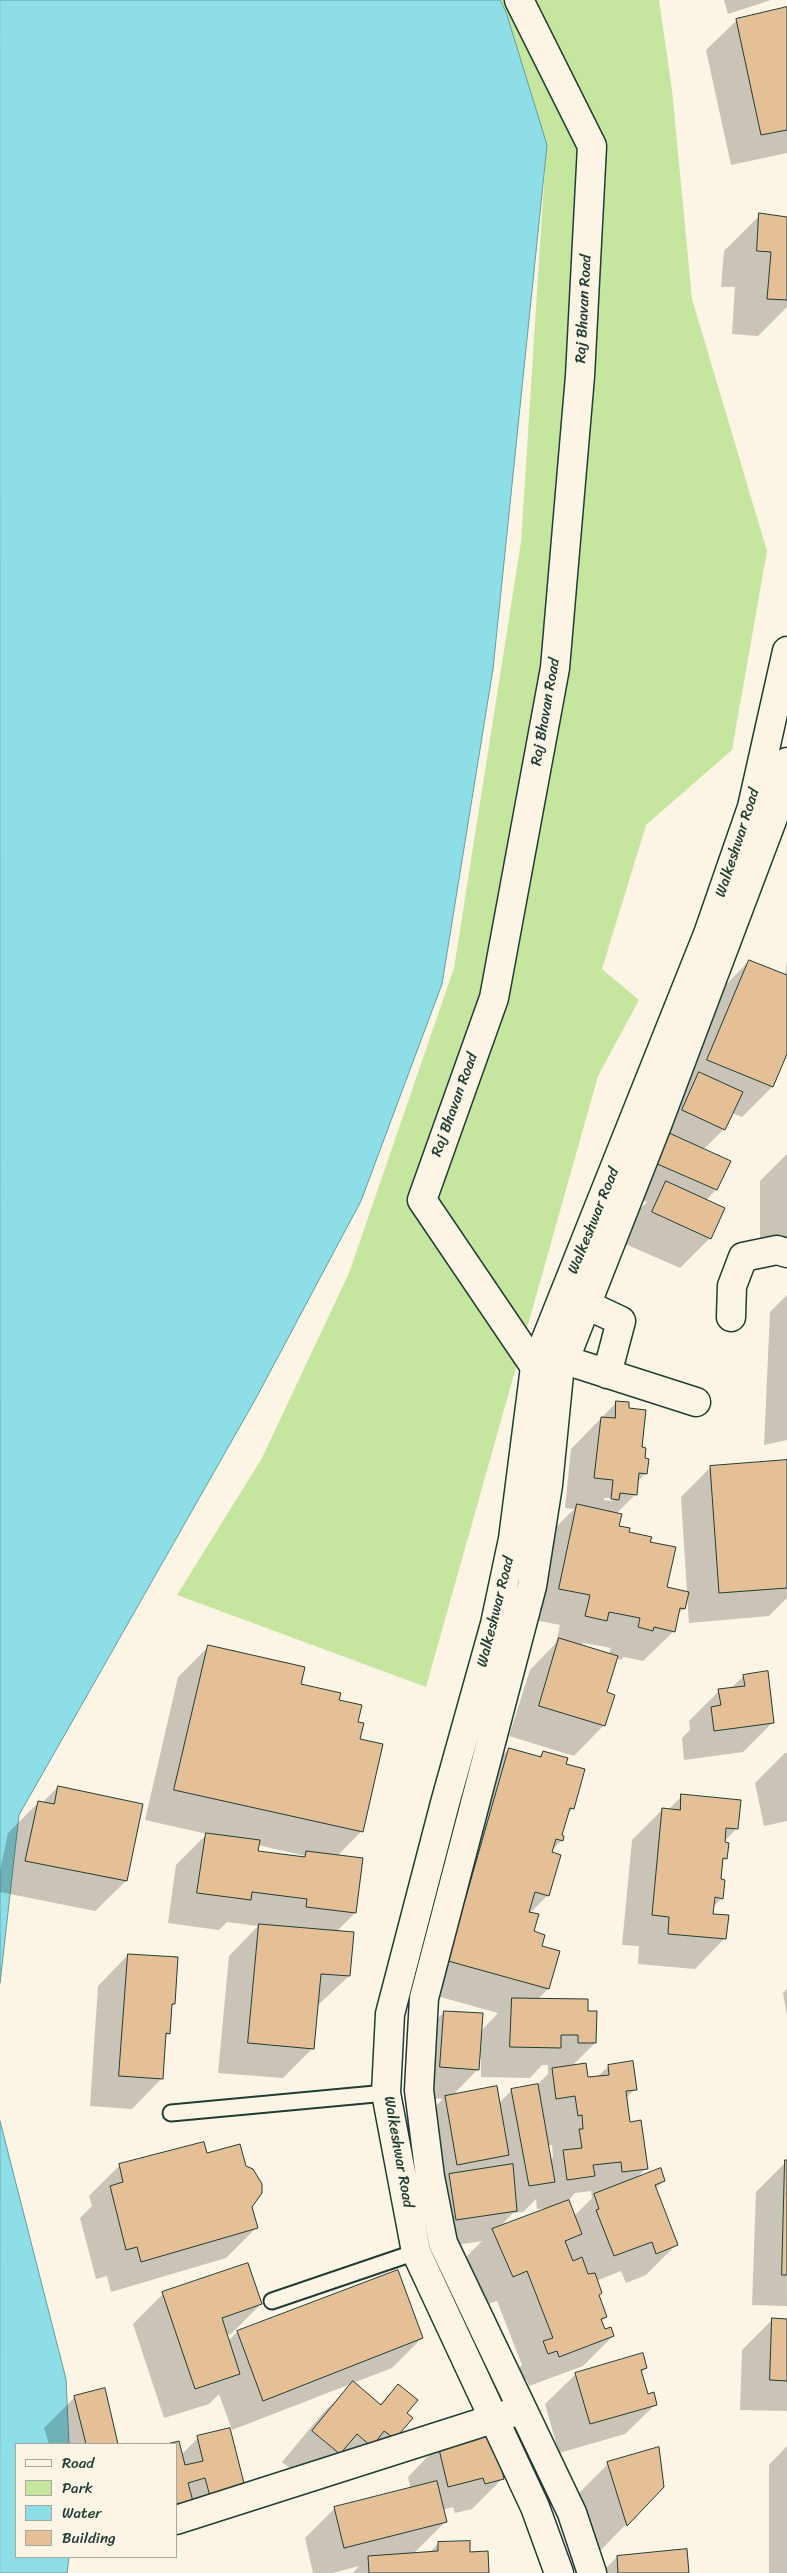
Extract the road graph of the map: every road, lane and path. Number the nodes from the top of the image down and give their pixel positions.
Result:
1 (519, 0) edge
2 (787, 651) edge
3 (787, 762) edge
4 (787, 1252) edge
5 (575, 1300) junction
6 (731, 1317) dead end
7 (550, 1364) junction
8 (607, 1374) junction
9 (696, 1402) dead end
10 (419, 2090) junction
11 (386, 2093) junction
12 (171, 2113) dead end
13 (444, 2243) junction
14 (416, 2252) junction
15 (272, 2301) dead end
16 (521, 2410) junction
17 (494, 2418) junction
18 (178, 2519) edge
19 (559, 2573) edge
20 (592, 2573) edge

1 - 7 main road, Raj Bhavan Road
2 - 5 main road, Walkeshwar Road
3 - 5 main road, Walkeshwar Road
4 - 6 main road
5 - 7 main road, Walkeshwar Road
5 - 8 main road
7 - 8 main road
7 - 10 main road, Walkeshwar Road
7 - 11 main road, Walkeshwar Road
8 - 9 main road
10 - 11 main road
10 - 13 main road, Walkeshwar Road
11 - 12 lane
11 - 14 main road, Walkeshwar Road
13 - 14 main road
13 - 16 main road, Walkeshwar Road
14 - 15 lane
14 - 17 main road, Walkeshwar Road
16 - 17 main road
16 - 20 main road, Walkeshwar Road
17 - 18 main road
17 - 19 main road, Walkeshwar Road

